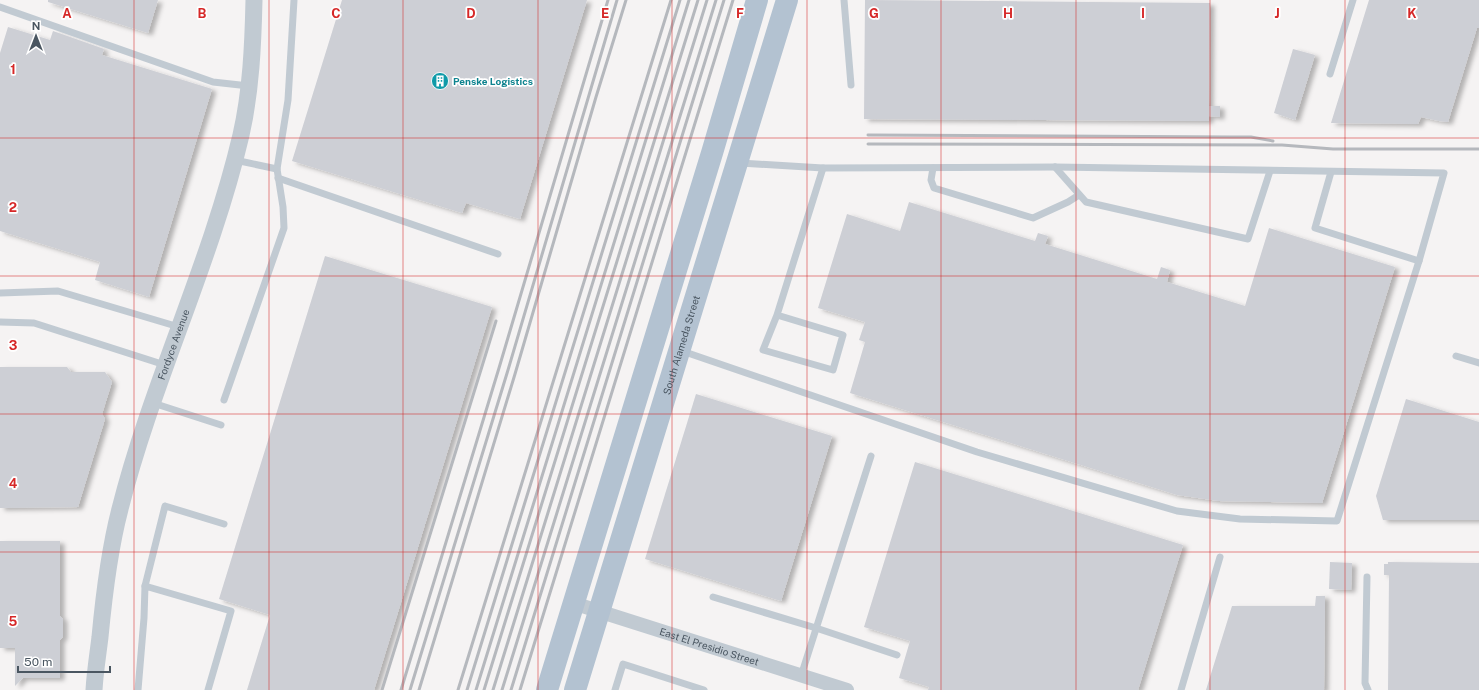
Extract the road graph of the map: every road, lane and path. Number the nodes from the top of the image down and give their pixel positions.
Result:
1 (254, 0) edge
2 (294, 0) edge
3 (757, 0) edge
4 (787, 0) edge
5 (844, 0) edge
6 (1353, 0) edge
7 (0, 7) edge
8 (1330, 74) dead end
9 (249, 86) junction
10 (851, 86) dead end
11 (712, 153) junction
12 (234, 160) junction
13 (738, 163) junction
14 (1055, 167) junction
15 (823, 168) junction
16 (932, 168) junction
17 (277, 170) junction
18 (1270, 171) junction
19 (1331, 172) junction
20 (278, 178) junction
21 (1079, 195) junction
22 (498, 254) dead end
23 (1419, 261) junction
24 (0, 293) edge
25 (777, 315) junction
26 (0, 322) edge
27 (179, 327) junction
28 (680, 351) junction
29 (1456, 356) dead end
30 (1479, 363) edge
31 (166, 365) junction
32 (224, 400) dead end
33 (153, 403) junction
34 (221, 425) dead end
35 (871, 456) dead end
36 (224, 524) dead end
37 (1220, 557) dead end
38 (1367, 577) dead end
39 (145, 586) junction
40 (713, 597) dead end
41 (573, 603) junction
42 (600, 611) junction
43 (816, 628) junction
44 (897, 655) dead end
45 (801, 676) junction
46 (94, 690) edge
47 (138, 690) edge
48 (208, 690) edge
49 (547, 690) edge
50 (575, 690) edge
51 (615, 690) edge
52 (704, 690) edge
53 (847, 690) edge
54 (1181, 690) edge
55 (1368, 690) edge

1 - 9 street, Fordyce Avenue
2 - 17 lane
3 - 11 main road
4 - 13 main road, South Alameda Street
5 - 10 lane
6 - 8 lane
7 - 9 lane
9 - 12 street, Fordyce Avenue
11 - 13 main road
11 - 41 main road
12 - 17 lane
12 - 27 street, Fordyce Avenue
13 - 15 lane
13 - 28 main road, South Alameda Street
14 - 16 lane
14 - 18 lane
14 - 21 lane
15 - 16 lane
15 - 25 lane
16 - 21 lane
17 - 20 lane
18 - 19 lane
18 - 21 lane
19 - 23 lane
19 - 23 lane
20 - 22 lane
20 - 32 lane
23 - 28 lane
24 - 27 lane
25 - 25 lane
26 - 31 lane
27 - 31 street, Fordyce Avenue
28 - 42 main road, South Alameda Street
29 - 30 lane
31 - 33 street, Fordyce Avenue
33 - 34 lane
33 - 46 street, Fordyce Avenue
35 - 43 lane
36 - 39 lane
37 - 54 lane
38 - 55 lane
39 - 47 lane
39 - 48 lane
40 - 43 lane
41 - 42 street, East El Presidio Street
41 - 49 main road
42 - 45 street, East El Presidio Street
42 - 50 main road, South Alameda Street
43 - 44 lane
43 - 45 lane
45 - 53 street, East El Presidio Street
51 - 52 lane

